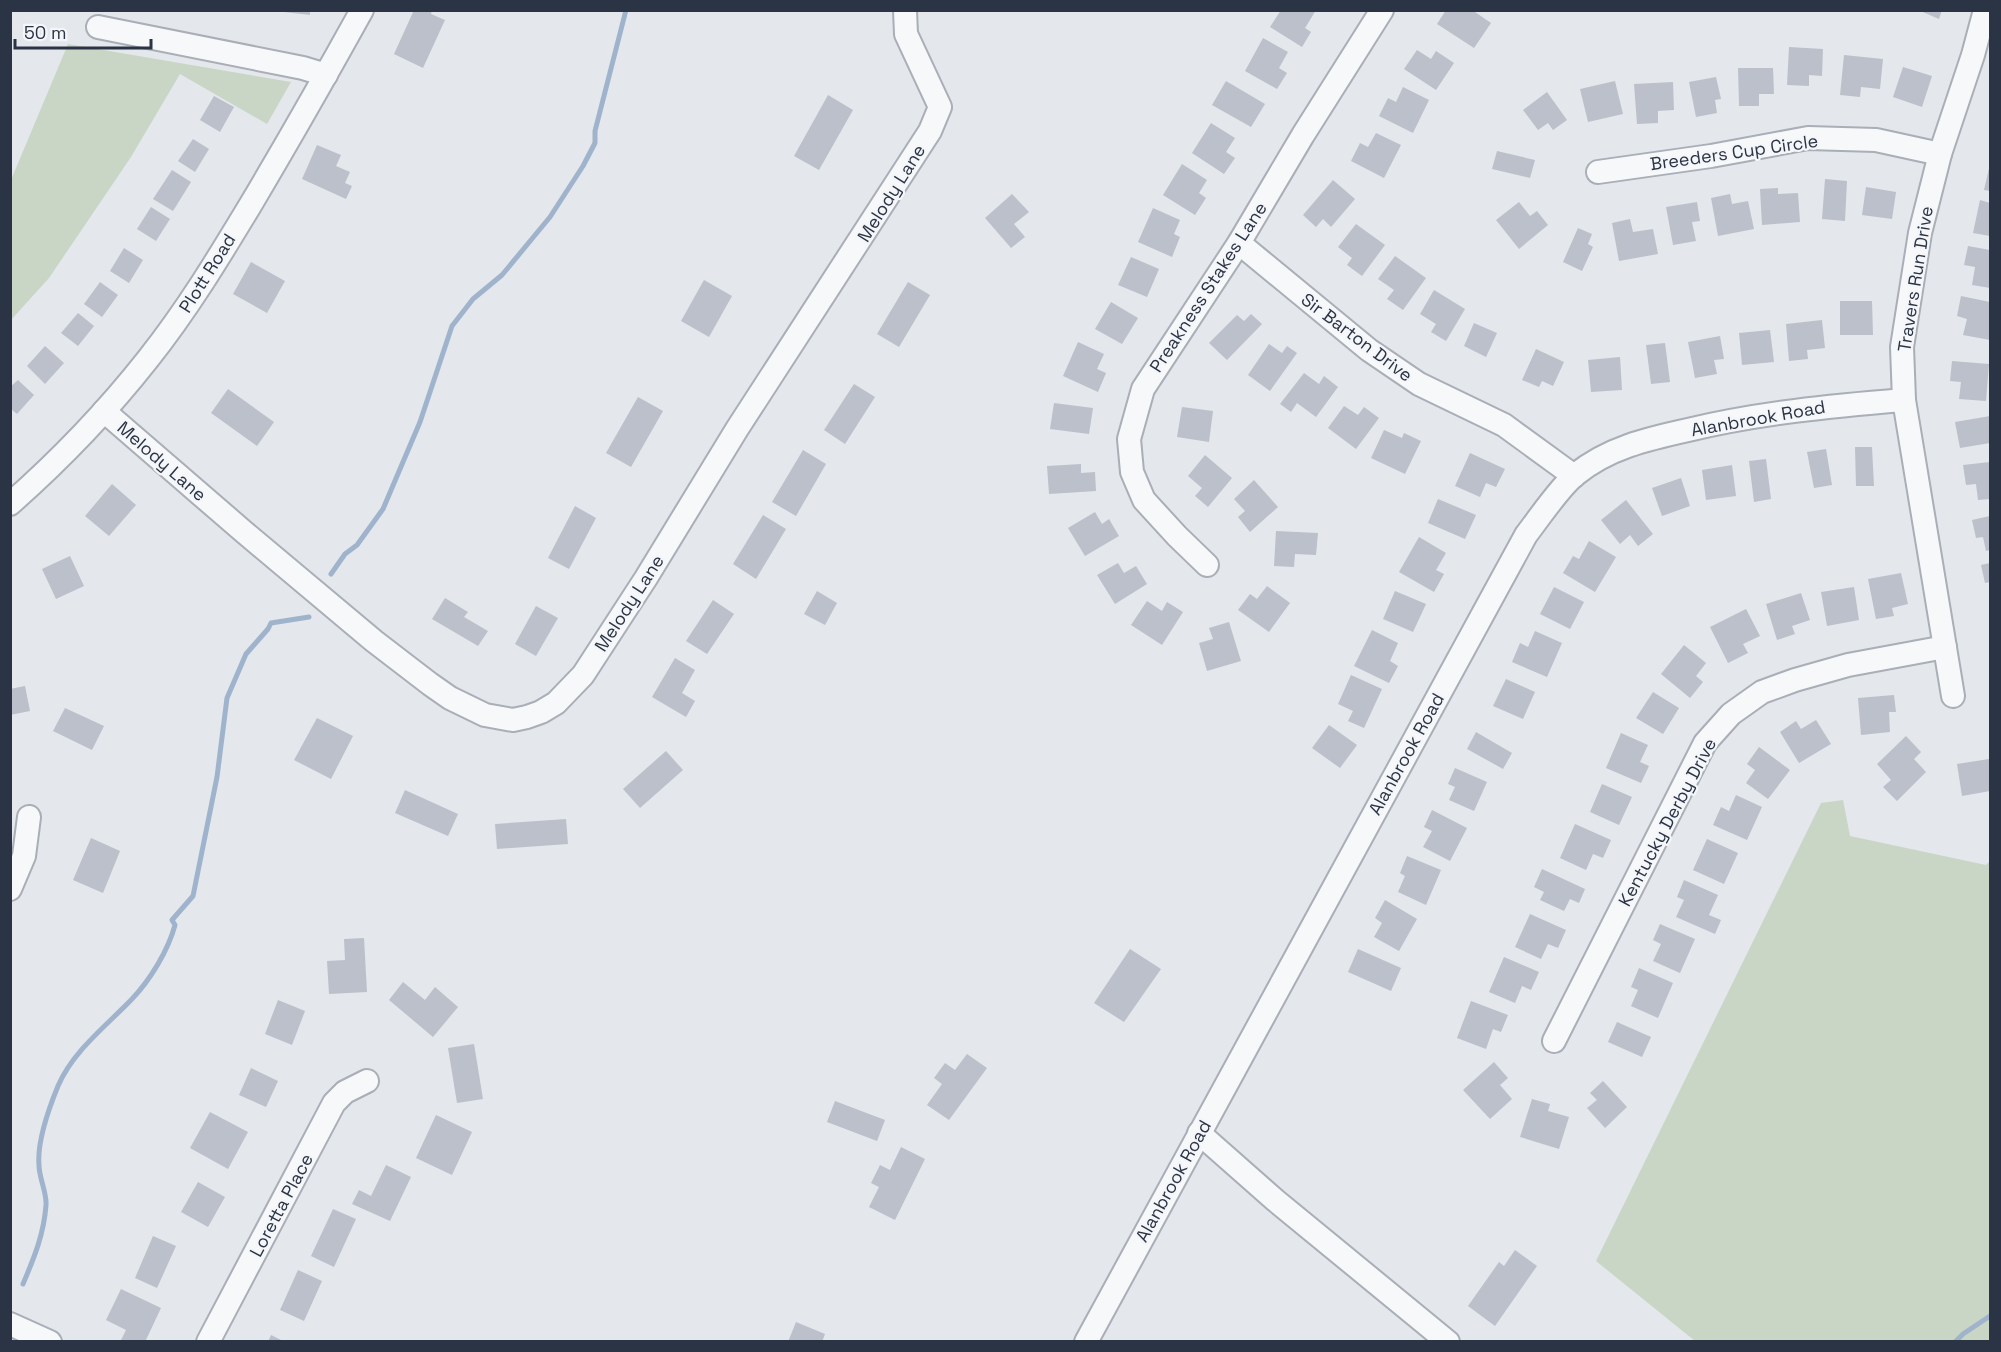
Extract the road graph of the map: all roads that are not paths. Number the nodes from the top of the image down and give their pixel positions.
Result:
1 (362, 10) edge
2 (905, 10) edge
3 (1382, 10) edge
4 (1985, 10) edge
5 (98, 27) dead end
6 (326, 75) junction
7 (1940, 154) junction
8 (1598, 172) dead end
9 (1239, 243) junction
10 (1904, 400) junction
11 (104, 411) junction
12 (1574, 476) junction
13 (10, 504) edge
14 (1207, 565) dead end
15 (1945, 647) junction
16 (1953, 696) dead end
17 (29, 817) dead end
18 (10, 889) edge
19 (1554, 1041) dead end
20 (367, 1082) dead end
21 (1200, 1133) junction
22 (10, 1324) edge
23 (50, 1341) edge
24 (208, 1341) edge
25 (1086, 1341) edge
26 (1448, 1341) edge

1 - 6 street, Plott Road
2 - 11 street, Melody Lane
3 - 9 street, Preakness Stakes Lane
4 - 7 street, Travers Run Drive
5 - 6 street
6 - 11 street, Plott Road
7 - 8 street, Breeders Cup Circle
7 - 10 street, Travers Run Drive
9 - 12 street, Sir Barton Drive
9 - 14 street, Preakness Stakes Lane
10 - 12 street, Alanbrook Road
10 - 15 street, Travers Run Drive
11 - 13 street, Plott Road
12 - 21 street, Alanbrook Road
15 - 16 street, Travers Run Drive
15 - 19 street, Kentucky Derby Drive
17 - 18 street
20 - 24 street, Loretta Place
21 - 25 street, Alanbrook Road
21 - 26 street
22 - 23 street

